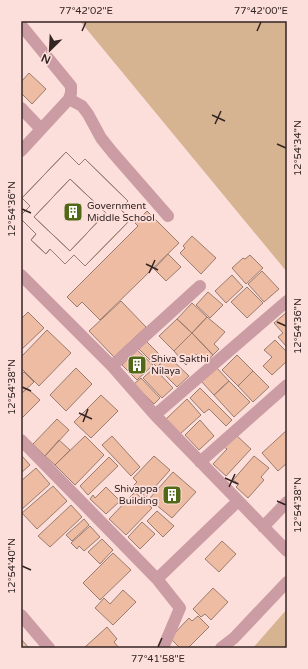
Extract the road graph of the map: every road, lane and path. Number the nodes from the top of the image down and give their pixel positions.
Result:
1 (21, 25) edge
2 (69, 99) junction
3 (21, 108) edge
4 (41, 129) junction
5 (21, 151) edge
6 (168, 216) dead end
7 (21, 275) edge
8 (200, 286) dead end
9 (287, 301) edge
10 (112, 366) junction
11 (287, 385) edge
12 (155, 415) junction
13 (21, 440) edge
14 (200, 462) junction
15 (238, 501) junction
16 (287, 502) edge
17 (263, 526) junction
18 (287, 551) edge
19 (157, 579) junction
20 (287, 582) edge
21 (21, 615) edge
22 (49, 648) edge
23 (163, 648) edge
24 (221, 648) edge

1 - 2 street
2 - 4 street
2 - 6 street
3 - 4 street
4 - 5 street
7 - 10 street
8 - 10 street
9 - 12 street
10 - 12 street
11 - 14 street
12 - 14 street
13 - 19 street
14 - 15 street
15 - 17 street
15 - 19 street
16 - 17 street
17 - 18 street
19 - 23 street
20 - 24 street
21 - 22 street

